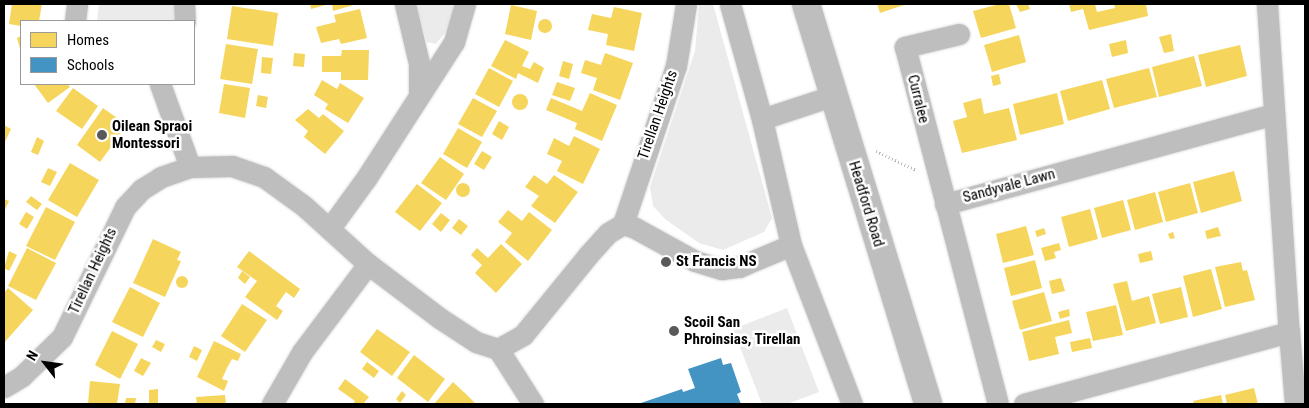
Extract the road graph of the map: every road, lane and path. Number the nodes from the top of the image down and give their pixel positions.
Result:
1 (77, 4) edge
2 (184, 4) edge
3 (405, 4) edge
4 (465, 4) edge
5 (686, 4) edge
6 (730, 4) edge
7 (806, 4) edge
8 (1267, 4) edge
9 (75, 20) edge
10 (185, 20) edge
11 (960, 34) dead end
12 (160, 85) edge
13 (419, 93) junction
14 (832, 96) junction
15 (1274, 114) junction
16 (762, 119) junction
17 (872, 148) dead end
18 (190, 167) junction
19 (938, 182) junction
20 (945, 204) junction
21 (623, 224) junction
22 (330, 228) junction
23 (791, 245) junction
24 (368, 264) junction
25 (1289, 332) junction
26 (498, 349) junction
27 (4, 387) edge
28 (4, 391) edge
29 (11, 404) edge
30 (272, 404) edge
31 (532, 404) edge
32 (852, 404) edge
33 (928, 404) edge
34 (998, 404) edge
35 (1024, 404) edge
36 (1295, 404) edge

1 - 9 street
2 - 10 street
3 - 13 street
4 - 13 street
5 - 21 street, Tirellan Heights
6 - 16 street
7 - 14 main road, Headford Road
8 - 15 street
11 - 19 street, Curralee
12 - 18 street
13 - 22 street
14 - 16 street
14 - 33 main road, Headford Road
15 - 20 street, Sandyvale Lawn
15 - 25 street
16 - 23 street
17 - 19 path
18 - 22 street, Tirellan Heights
18 - 27 street, Tirellan Heights
19 - 20 street, Curralee
20 - 34 street, Sandyvale Lawn
21 - 23 street
21 - 26 street
22 - 24 street, Tirellan Heights
23 - 32 street
24 - 26 street, Tirellan Heights
24 - 30 street
25 - 35 street
25 - 36 street
26 - 31 street
28 - 29 street

